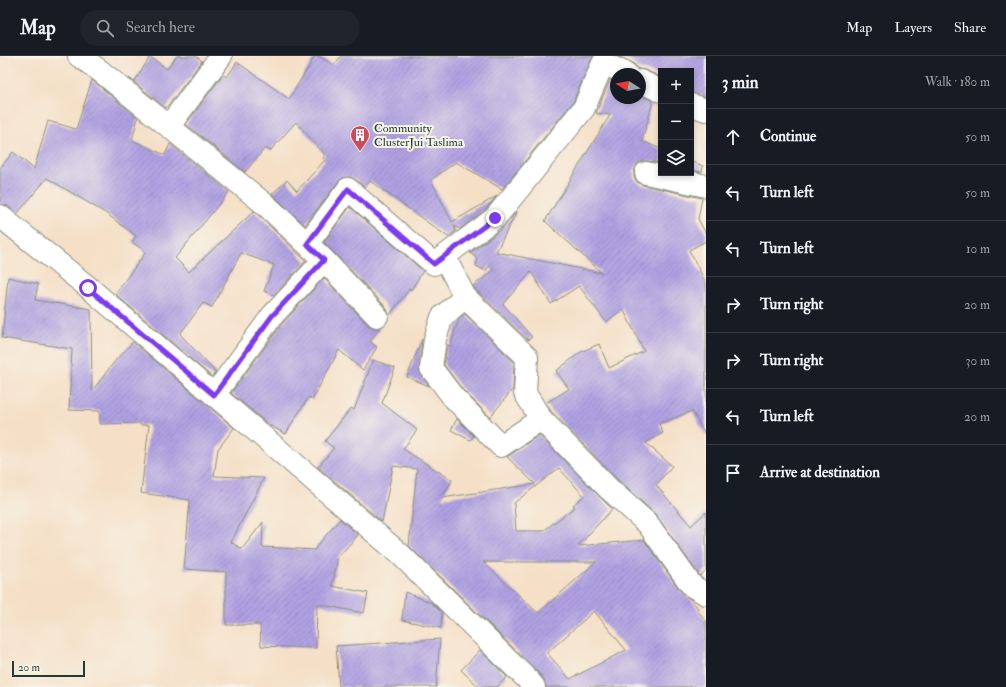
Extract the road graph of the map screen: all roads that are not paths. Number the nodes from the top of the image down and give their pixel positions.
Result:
1 (79, 56) edge
2 (222, 56) edge
3 (615, 68) edge
4 (646, 83) edge
5 (658, 89) edge
6 (694, 106) edge
7 (706, 110) edge
8 (169, 126) junction
9 (646, 173) dead end
10 (706, 186) edge
11 (0, 216) edge
12 (307, 244) junction
13 (444, 256) junction
14 (324, 260) junction
15 (464, 297) junction
16 (377, 316) dead end
17 (214, 395) junction
18 (541, 420) junction
19 (706, 594) edge
20 (534, 687) edge

1 - 8 street
2 - 8 street
3 - 13 street
4 - 5 street
6 - 7 street
8 - 12 street
9 - 10 street
11 - 17 street
12 - 13 street
12 - 14 street
13 - 15 street
14 - 16 street
14 - 17 street
15 - 18 street
15 - 18 street
17 - 20 street
18 - 19 street

